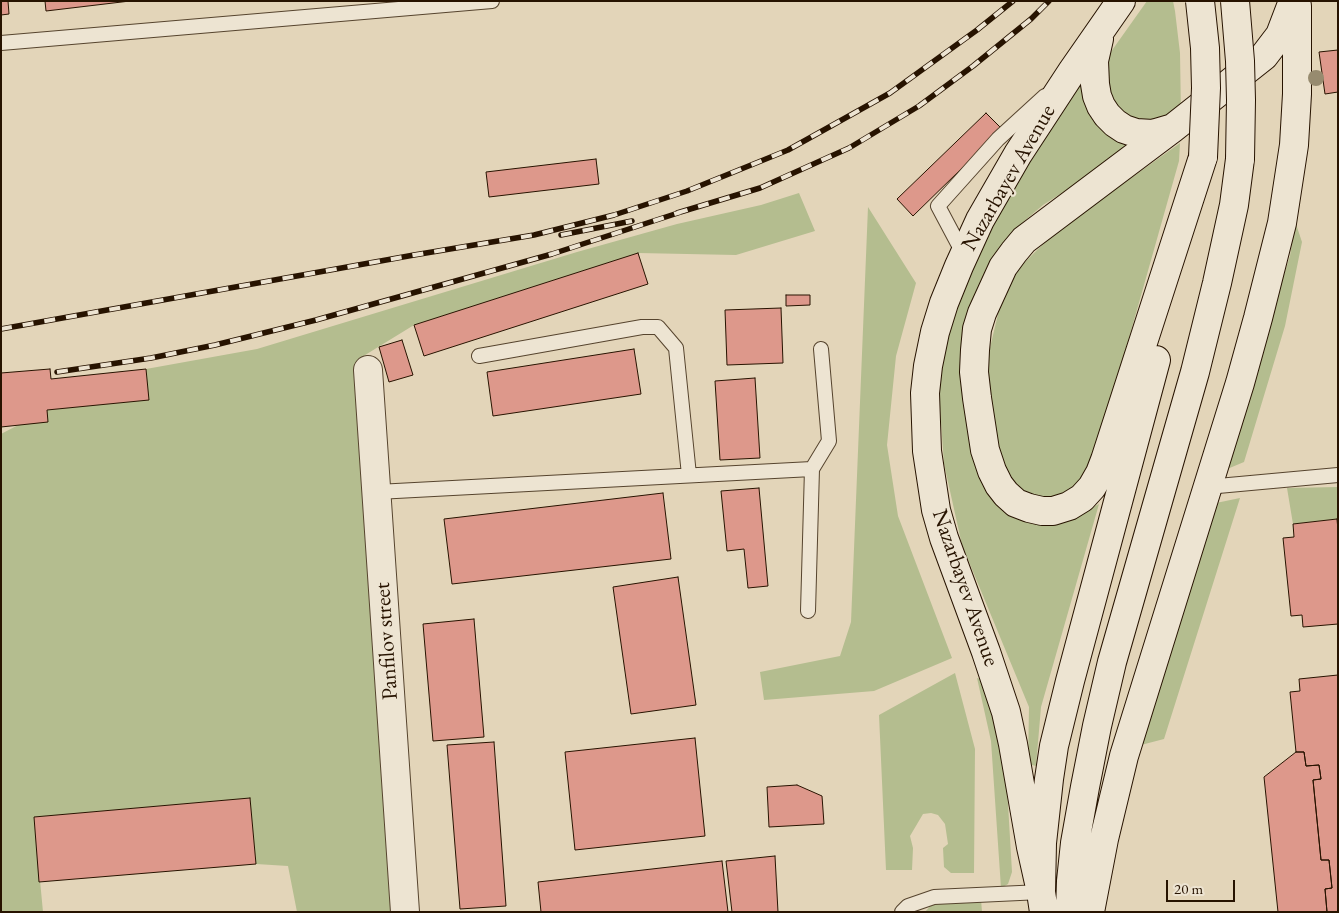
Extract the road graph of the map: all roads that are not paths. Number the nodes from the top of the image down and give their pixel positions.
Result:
1 (492, 1) edge
2 (1121, 1) edge
3 (1200, 1) edge
4 (1235, 1) edge
5 (1293, 1) edge
6 (1297, 1) edge
7 (1103, 28) junction
8 (1, 43) edge
9 (1073, 70) junction
10 (1173, 128) junction
11 (1203, 157) junction
12 (964, 255) junction
13 (821, 349) dead end
14 (479, 356) dead end
15 (368, 370) dead end
16 (812, 469) junction
17 (689, 475) junction
18 (1338, 475) edge
19 (1207, 487) junction
20 (377, 492) junction
21 (808, 611) dead end
22 (1043, 902) edge
23 (405, 912) edge
24 (902, 912) edge
25 (1070, 912) edge
26 (1090, 912) edge

1 - 8 lane
2 - 7 main road, Nazarbayev Avenue
3 - 11 main road, bridge
4 - 25 main road, bridge
5 - 10 main road
6 - 19 main road
7 - 9 main road, Nazarbayev Avenue
7 - 10 main road
9 - 12 main road, Nazarbayev Avenue
9 - 12 lane
10 - 11 main road
11 - 22 main road
12 - 22 main road, Nazarbayev Avenue
13 - 16 lane
14 - 17 lane
15 - 20 main road, Panfilov street
16 - 17 lane
16 - 21 lane
17 - 20 lane
18 - 19 lane
19 - 26 main road
20 - 23 main road, Panfilov street
22 - 24 lane

